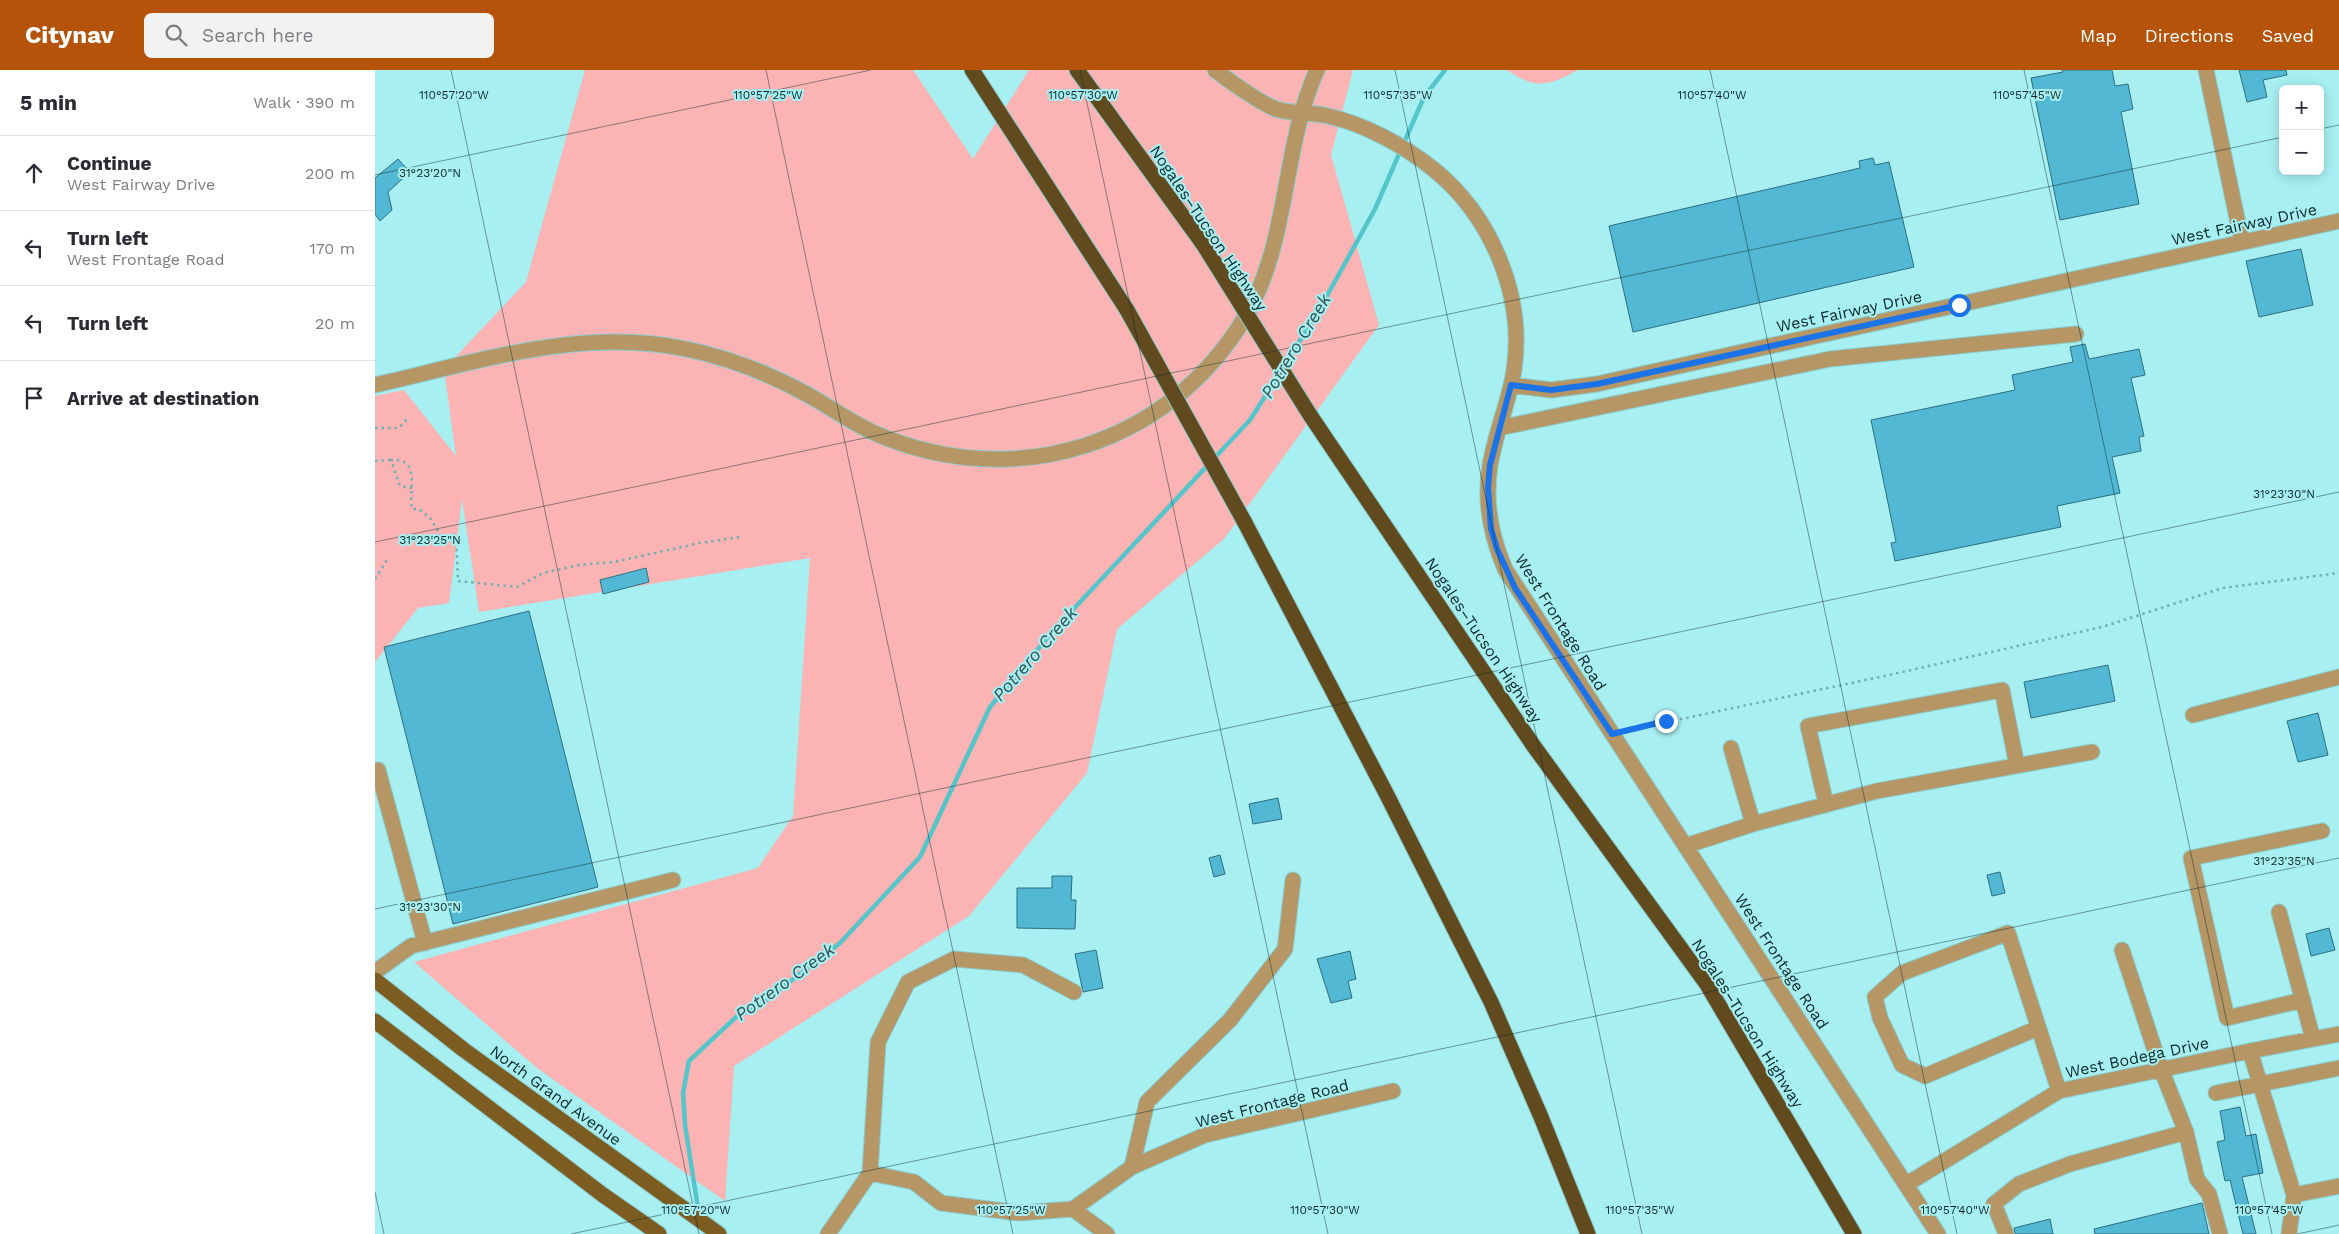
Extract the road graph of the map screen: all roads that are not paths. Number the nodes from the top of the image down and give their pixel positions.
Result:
1 (972, 70) edge
2 (1077, 70) edge
3 (1215, 70) edge
4 (1317, 70) edge
5 (2206, 70) edge
6 (1301, 112) junction
7 (2339, 221) edge
8 (2242, 242) junction
9 (2076, 334) dead end
10 (375, 385) edge
11 (1511, 385) junction
12 (1499, 428) junction
13 (2339, 677) edge
14 (2193, 715) dead end
15 (1731, 748) dead end
16 (2093, 752) dead end
17 (2017, 766) junction
18 (378, 770) dead end
19 (1826, 804) junction
20 (1753, 824) junction
21 (2322, 831) dead end
22 (1685, 846) junction
23 (673, 880) dead end
24 (1293, 880) dead end
25 (2279, 912) dead end
26 (425, 943) junction
27 (2122, 950) dead end
28 (375, 972) edge
29 (375, 980) edge
30 (1074, 992) dead end
31 (2303, 1000) junction
32 (375, 1021) edge
33 (2038, 1028) junction
34 (2339, 1034) edge
35 (2313, 1039) junction
36 (2250, 1050) junction
37 (2339, 1068) edge
38 (2161, 1069) junction
39 (2259, 1084) junction
40 (1393, 1091) dead end
41 (2059, 1091) junction
42 (2216, 1093) dead end
43 (2186, 1132) junction
44 (1132, 1168) junction
45 (870, 1173) junction
46 (1907, 1184) junction
47 (2339, 1186) edge
48 (2294, 1195) junction
49 (1073, 1209) junction
50 (659, 1234) edge
51 (719, 1234) edge
52 (828, 1234) edge
53 (1107, 1234) edge
54 (1588, 1234) edge
55 (1854, 1234) edge
56 (1938, 1234) edge
57 (2006, 1234) edge
58 (2220, 1234) edge
59 (2289, 1234) edge

1 - 54 highway, bridge
2 - 55 highway, Nogales–Tucson Highway, bridge
3 - 6 street, West Frontage Road
4 - 6 street
5 - 8 street
6 - 10 street
6 - 11 street, West Frontage Road
7 - 8 street, West Fairway Drive
8 - 11 street, West Fairway Drive
9 - 12 street
11 - 12 street, West Frontage Road
12 - 22 street, West Frontage Road
13 - 14 street
15 - 20 street
16 - 17 street
17 - 19 street
17 - 19 street
18 - 26 street
19 - 20 street
20 - 22 street
21 - 31 street
22 - 46 street, West Frontage Road
23 - 26 street
24 - 44 street
25 - 31 street
26 - 28 street
27 - 38 street
29 - 51 main road, North Grand Avenue
30 - 45 street
31 - 35 street
32 - 50 main road
33 - 33 street
33 - 41 street
34 - 35 street, West Bodega Drive
35 - 36 street, West Bodega Drive
36 - 38 street, West Bodega Drive
36 - 39 street
37 - 39 street
38 - 41 street, West Bodega Drive
38 - 43 street
39 - 42 street
39 - 48 street
40 - 44 street, West Frontage Road
41 - 46 street, West Bodega Drive
43 - 57 street
43 - 58 street
44 - 49 street, West Frontage Road
45 - 49 street
45 - 52 street
46 - 56 street, West Frontage Road
47 - 48 street
48 - 59 street
49 - 53 street

